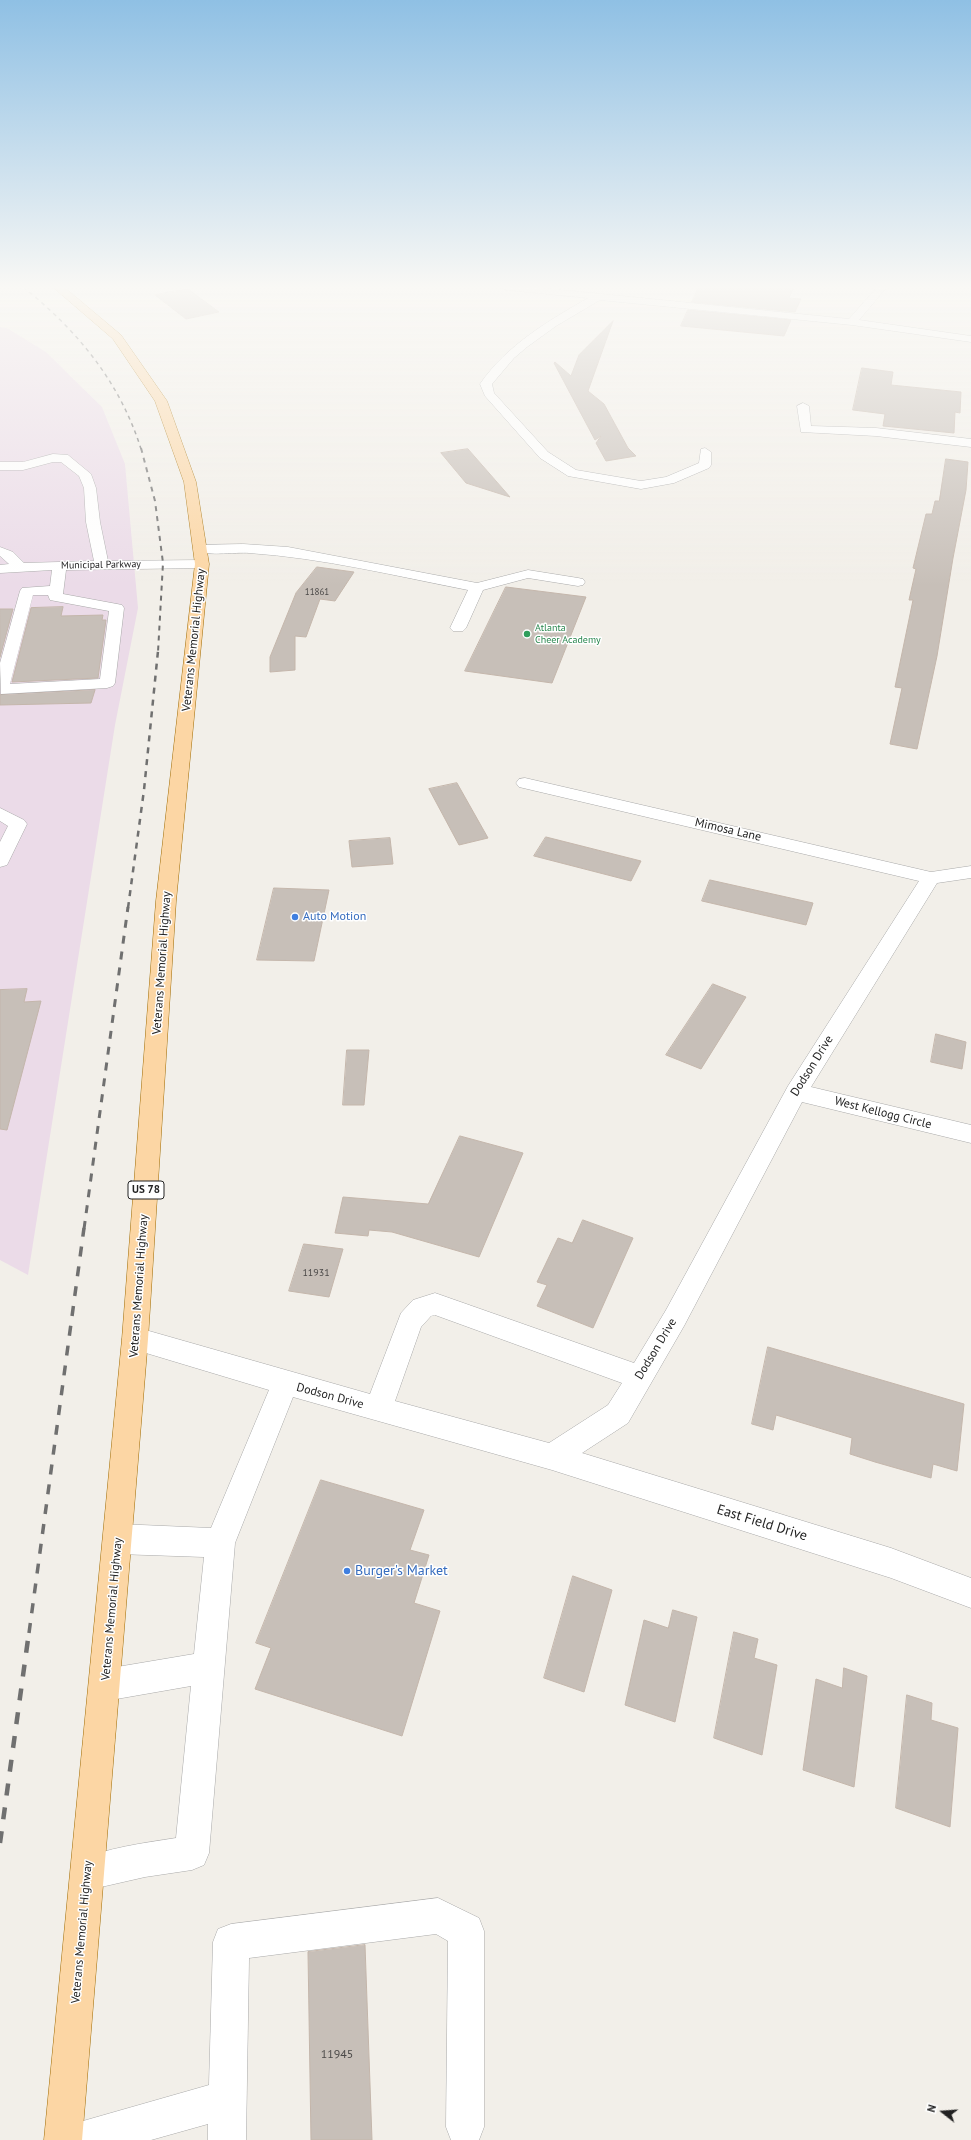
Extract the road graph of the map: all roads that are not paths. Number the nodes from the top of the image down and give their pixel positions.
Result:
1 (152, 387) edge
2 (487, 387) edge
3 (803, 406) dead end
4 (971, 443) edge
5 (705, 452) dead end
6 (0, 466) edge
7 (0, 551) edge
8 (201, 557) junction
9 (102, 565) junction
10 (60, 566) junction
11 (21, 568) junction
12 (0, 569) edge
13 (578, 582) dead end
14 (477, 587) junction
15 (56, 590) junction
16 (458, 628) dead end
17 (525, 783) dead end
18 (0, 813) edge
19 (0, 861) edge
20 (971, 872) edge
21 (931, 878) junction
22 (796, 1092) junction
23 (971, 1134) edge
24 (135, 1339) junction
25 (640, 1377) junction
26 (285, 1383) junction
27 (378, 1409) junction
28 (552, 1457) junction
29 (118, 1540) junction
30 (220, 1543) junction
31 (971, 1593) edge
32 (209, 1667) junction
33 (105, 1685) junction
34 (88, 1873) junction
35 (228, 2099) junction
36 (465, 2127) dead end
37 (63, 2140) edge
38 (83, 2140) edge
39 (227, 2140) edge

1 - 8 main road, Veterans Memorial Highway / US 78
2 - 5 street
3 - 4 street
6 - 9 street
7 - 11 street
8 - 9 street, Municipal Parkway
8 - 14 street, Municipal Parkway
8 - 24 main road, Veterans Memorial Highway / US 78
9 - 10 street, Municipal Parkway
10 - 11 street, Municipal Parkway
10 - 15 street
11 - 12 street, Municipal Parkway
13 - 14 street
14 - 16 street
15 - 15 street
17 - 21 street, Mimosa Lane
18 - 19 street
20 - 21 street
21 - 22 street, Dodson Drive
22 - 23 street, West Kellogg Circle
22 - 25 street, Dodson Drive
24 - 26 street, Dodson Drive
24 - 29 main road, Veterans Memorial Highway / US 78
25 - 27 street
25 - 28 street, Dodson Drive
26 - 27 street, Dodson Drive
26 - 30 street
27 - 28 street, Dodson Drive
28 - 31 street, East Field Drive
29 - 30 street
29 - 33 main road, Veterans Memorial Highway / US 78
30 - 32 street
32 - 33 street
32 - 34 street
33 - 34 main road, Veterans Memorial Highway / US 78
34 - 37 main road, Veterans Memorial Highway / US 78
35 - 36 street
35 - 38 street
35 - 39 street

